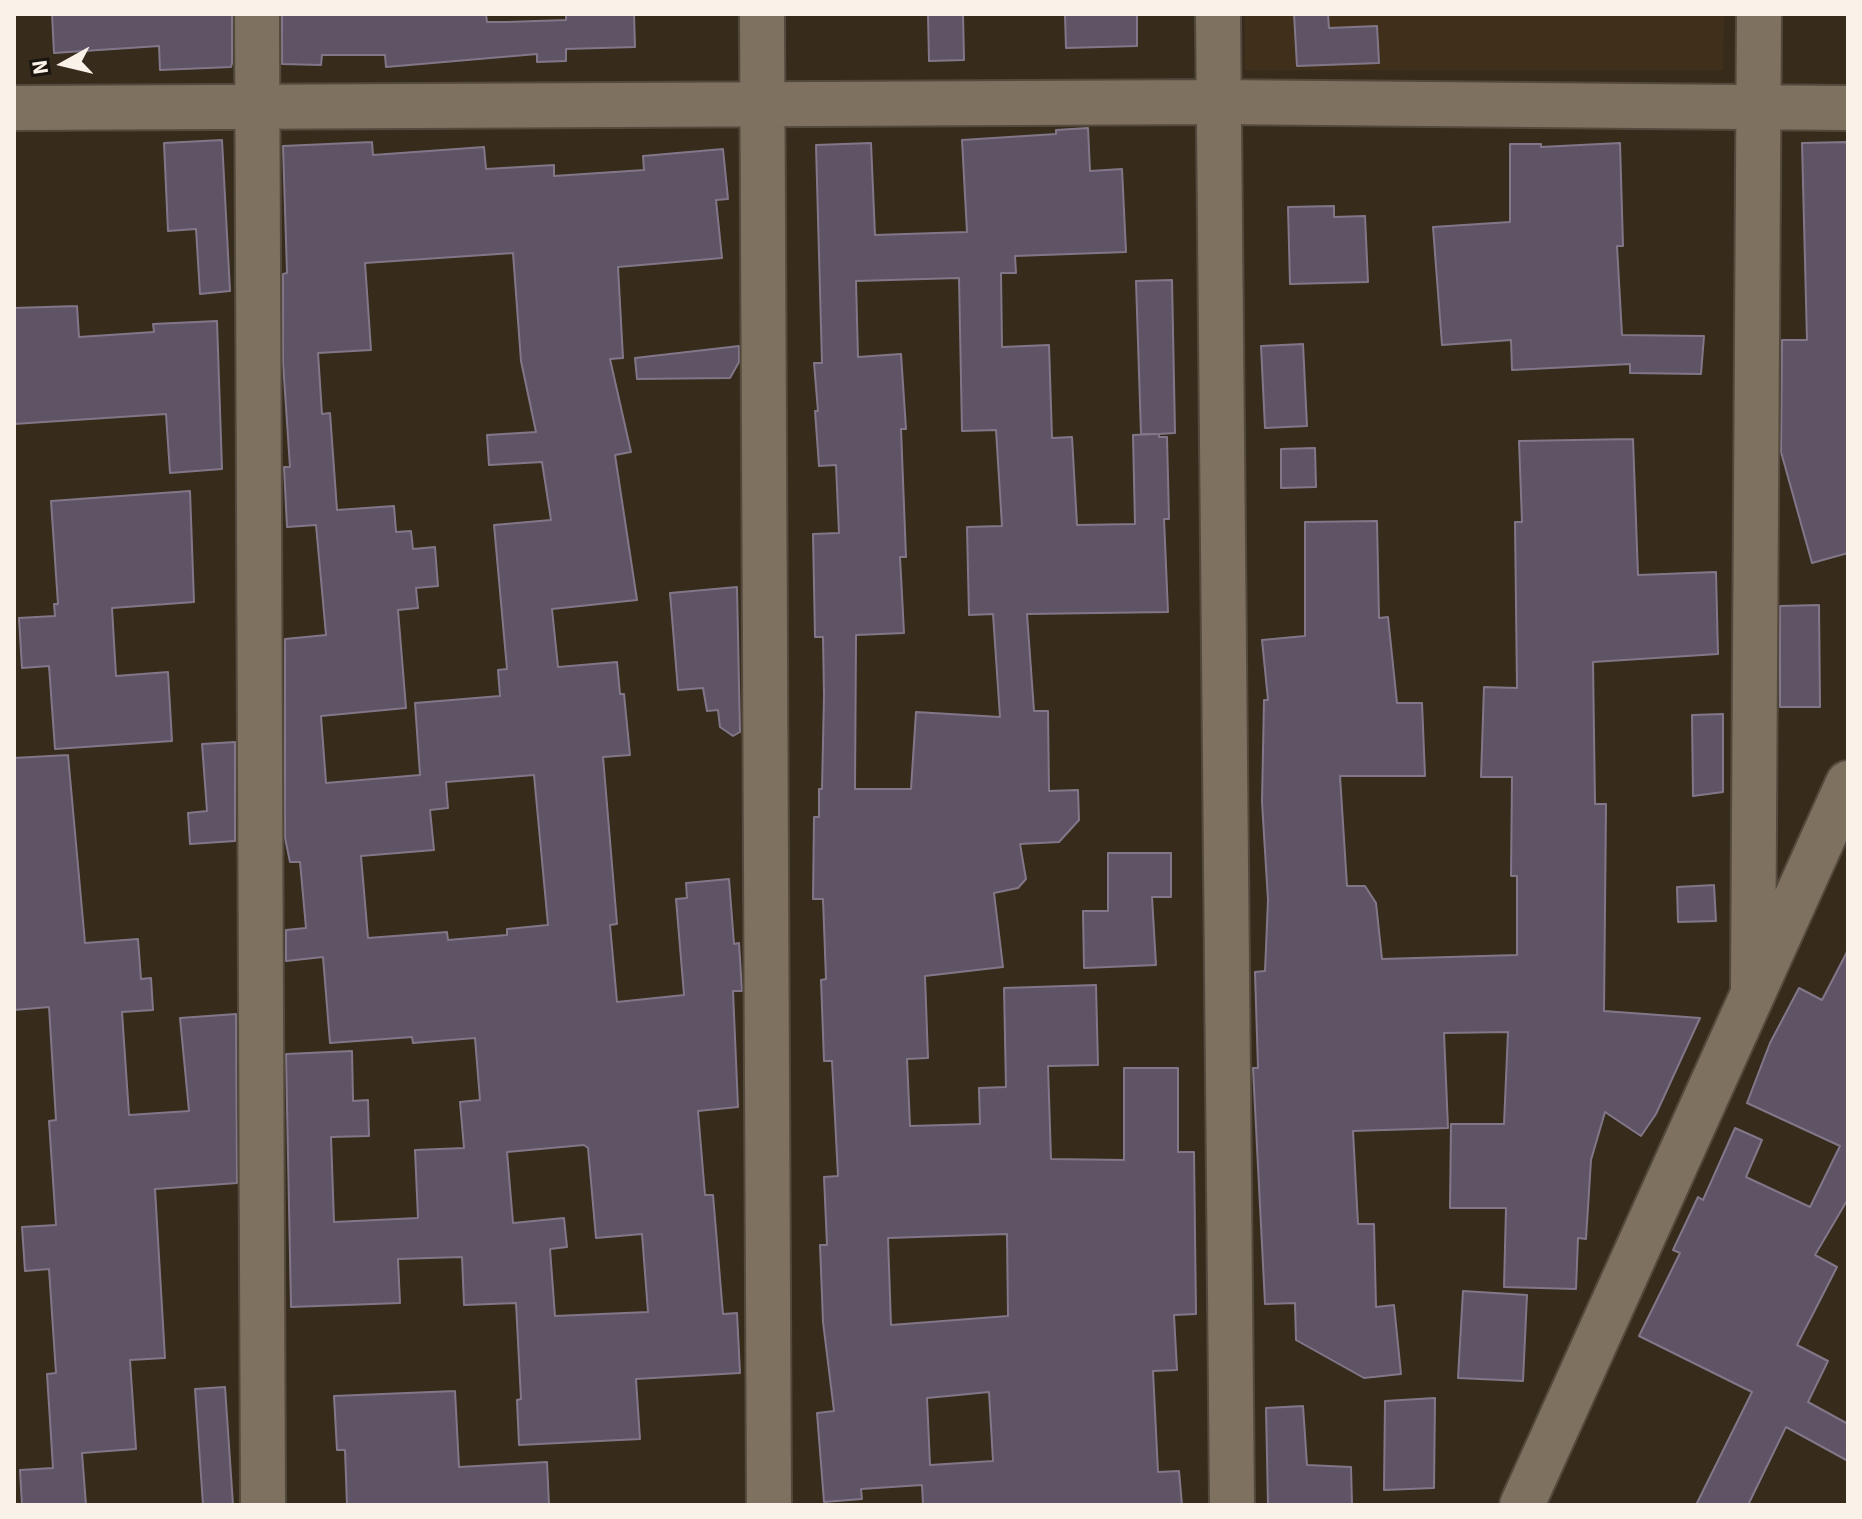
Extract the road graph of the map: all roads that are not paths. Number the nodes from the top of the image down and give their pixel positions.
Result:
1 (257, 14) edge
2 (762, 14) edge
3 (1218, 14) edge
4 (1759, 14) edge
5 (1218, 102) junction
6 (1757, 105) junction
7 (762, 107) junction
8 (14, 108) edge
9 (258, 108) junction
10 (1848, 108) edge
11 (1848, 783) edge
12 (1753, 987) junction
13 (263, 1505) edge
14 (769, 1505) edge
15 (1232, 1505) edge
16 (1522, 1505) edge

1 - 9 street
2 - 7 street
3 - 5 street
4 - 6 street
5 - 6 street
5 - 7 street
5 - 15 street
6 - 10 street
6 - 12 street
7 - 9 street
7 - 14 street
8 - 9 street
9 - 13 street
11 - 12 street
12 - 16 street

